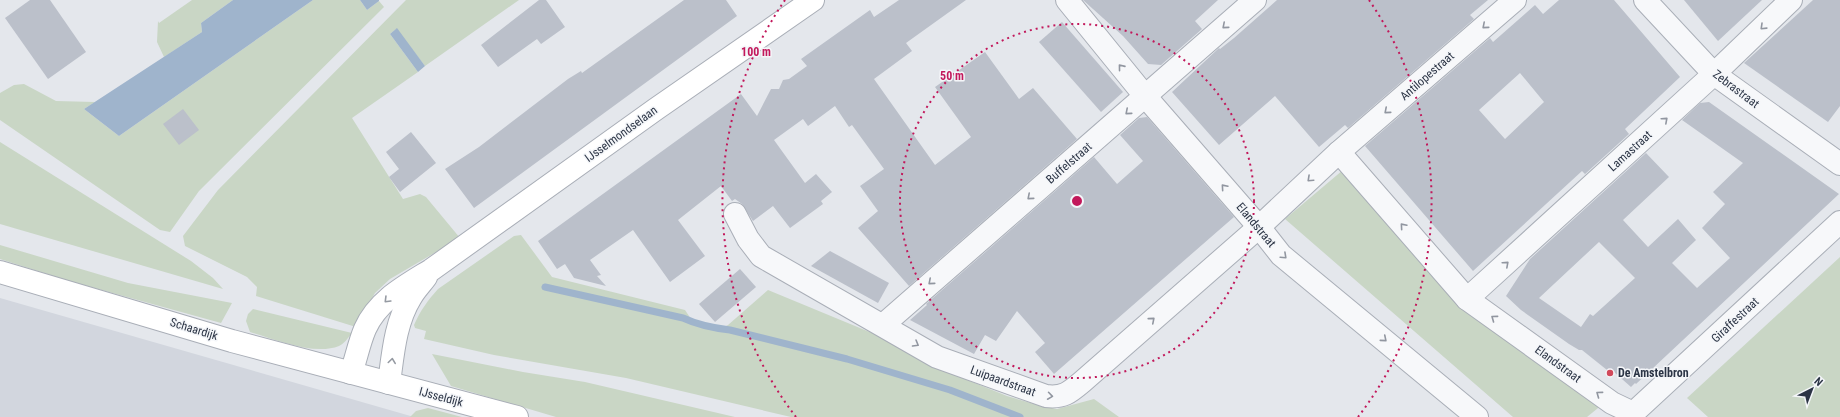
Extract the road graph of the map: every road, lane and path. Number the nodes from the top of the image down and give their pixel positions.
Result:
1 (814, 0) edge
2 (1067, 0) edge
3 (1254, 0) edge
4 (1515, 0) edge
5 (1645, 0) edge
6 (1791, 0) edge
7 (1714, 74) junction
8 (1145, 96) junction
9 (1339, 152) junction
10 (1840, 164) edge
11 (735, 214) dead end
12 (1840, 222) edge
13 (1259, 227) junction
14 (431, 270) junction
15 (0, 272) edge
16 (1467, 299) junction
17 (882, 325) junction
18 (351, 373) junction
19 (389, 383) junction
20 (1631, 415) edge
21 (518, 417) edge
22 (1477, 417) edge

1 - 14 street, IJsselmondselaan
8 -> 2 street, Elandstraat
3 -> 8 street, Buffelstraat
4 -> 9 street, Antilopestraat
5 - 7 street, Zebrastraat
6 -> 7 street, Lamastraat
7 - 10 street, Zebrastraat
16 -> 7 street, Lamastraat
13 -> 8 street, Elandstraat
8 -> 17 street, Buffelstraat
9 -> 13 street, Antilopestraat
16 -> 9 street, Elandstraat
11 - 17 street, Luipaardstraat
12 - 20 street, Giraffestraat
17 -> 13 street, Luipaardstraat
13 -> 22 street, Elandstraat
14 -> 18 street, IJsselmondselaan
19 -> 14 street, IJsselmondselaan
15 - 18 street, Schaardijk
20 -> 16 street, Elandstraat
18 - 19 street, Schaardijk
19 - 21 street, IJsseldijk

